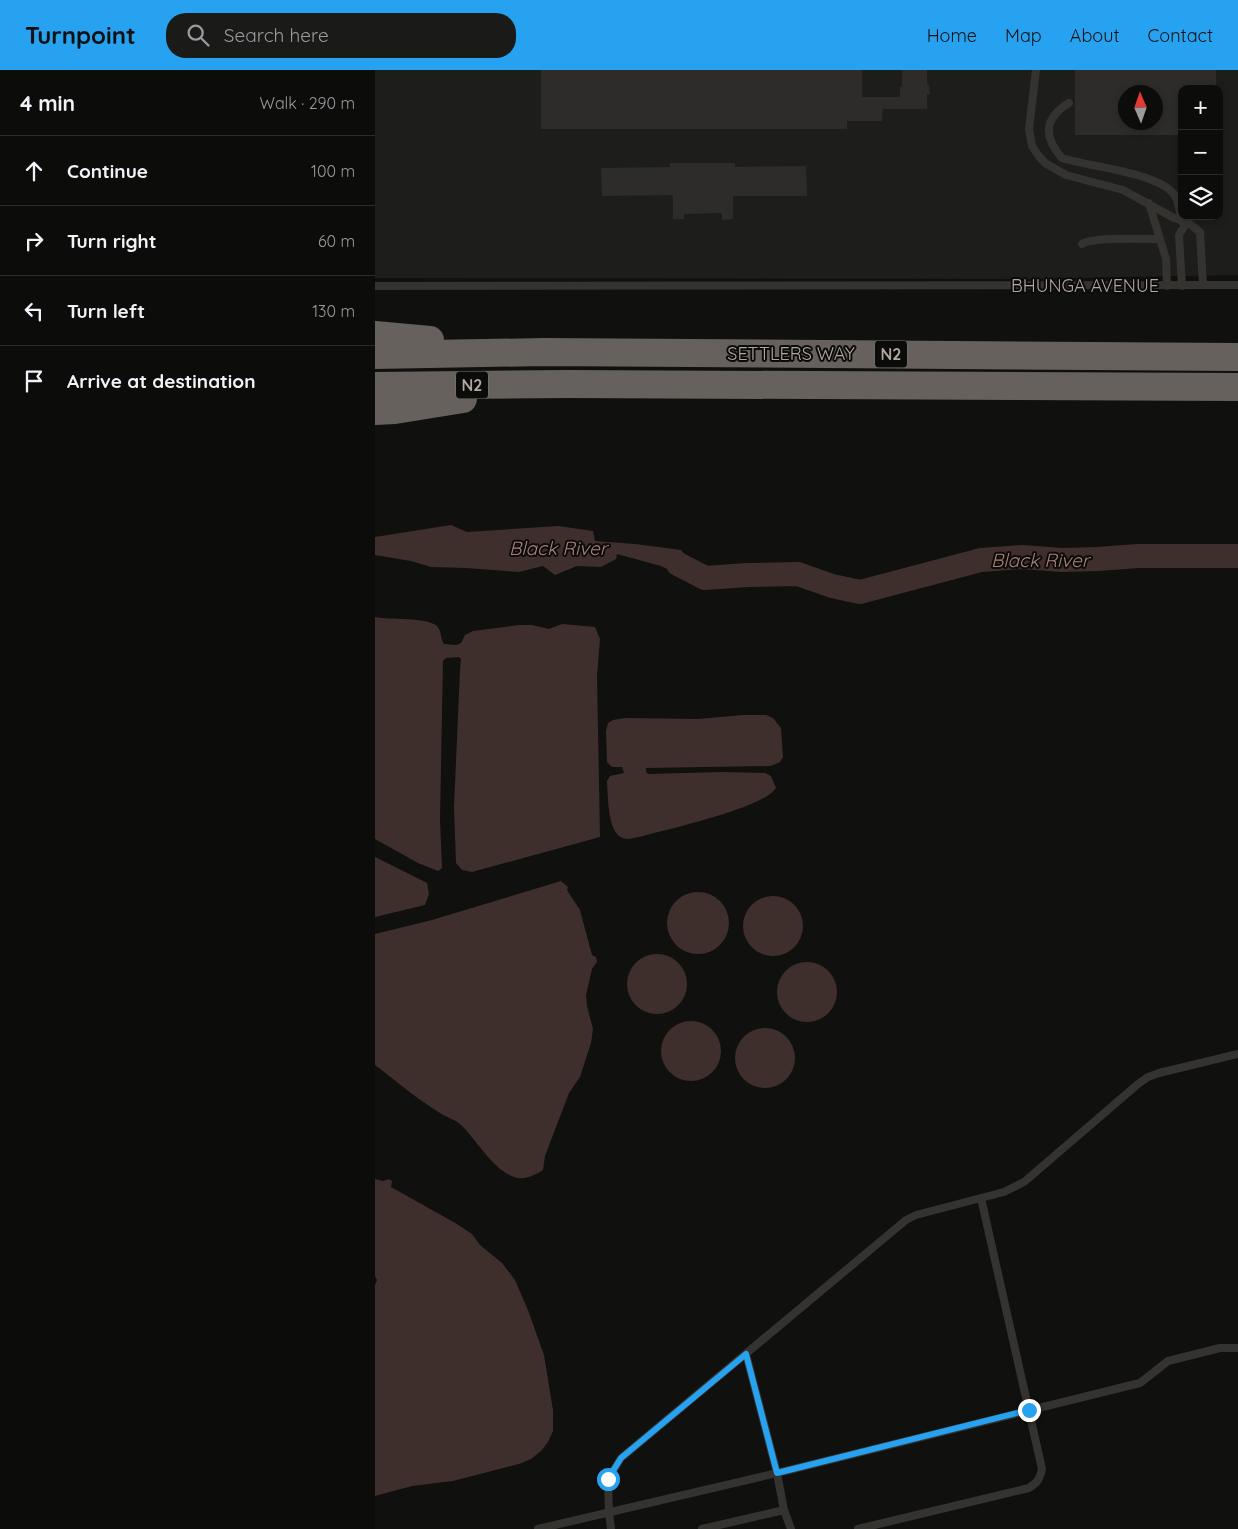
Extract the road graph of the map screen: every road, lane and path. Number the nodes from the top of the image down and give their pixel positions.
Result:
1 (1036, 70) edge
2 (1069, 103) dead end
3 (1149, 203) junction
4 (1184, 222) junction
5 (1160, 239) junction
6 (1082, 244) dead end
7 (1203, 285) junction
8 (1238, 285) edge
9 (375, 286) edge
10 (1167, 286) junction
11 (1182, 286) junction
12 (375, 335) edge
13 (544, 352) junction
14 (375, 355) edge
15 (1238, 357) edge
16 (568, 384) junction
17 (375, 386) edge
18 (1238, 387) edge
19 (375, 411) edge
20 (1238, 1054) edge
21 (981, 1198) junction
22 (1238, 1348) edge
23 (746, 1354) junction
24 (1029, 1410) junction
25 (777, 1473) junction
26 (784, 1510) junction
27 (609, 1513) junction
28 (538, 1529) edge
29 (611, 1529) edge
30 (702, 1529) edge
31 (791, 1529) edge
32 (858, 1529) edge

1 - 3 lane
2 - 4 lane
3 - 4 lane
3 - 5 lane
4 - 7 lane
4 - 11 lane
5 - 6 lane
5 - 10 lane
7 - 8 lane, BHUNGA AVENUE
7 - 11 lane, BHUNGA AVENUE
9 - 10 lane, BHUNGA AVENUE
10 - 11 lane, BHUNGA AVENUE
12 - 13 highway
13 - 14 highway, SETTLERS WAY / N2
13 - 15 highway, SETTLERS WAY / N2
16 - 17 highway, SETTLERS WAY / N2
16 - 18 highway, SETTLERS WAY / N2
16 - 19 highway
20 - 21 lane
21 - 23 lane
21 - 24 lane
22 - 24 lane
23 - 25 lane
23 - 27 lane
24 - 25 lane
24 - 32 lane
25 - 26 lane
25 - 27 lane
26 - 30 lane
26 - 31 lane
27 - 28 lane
27 - 29 lane

